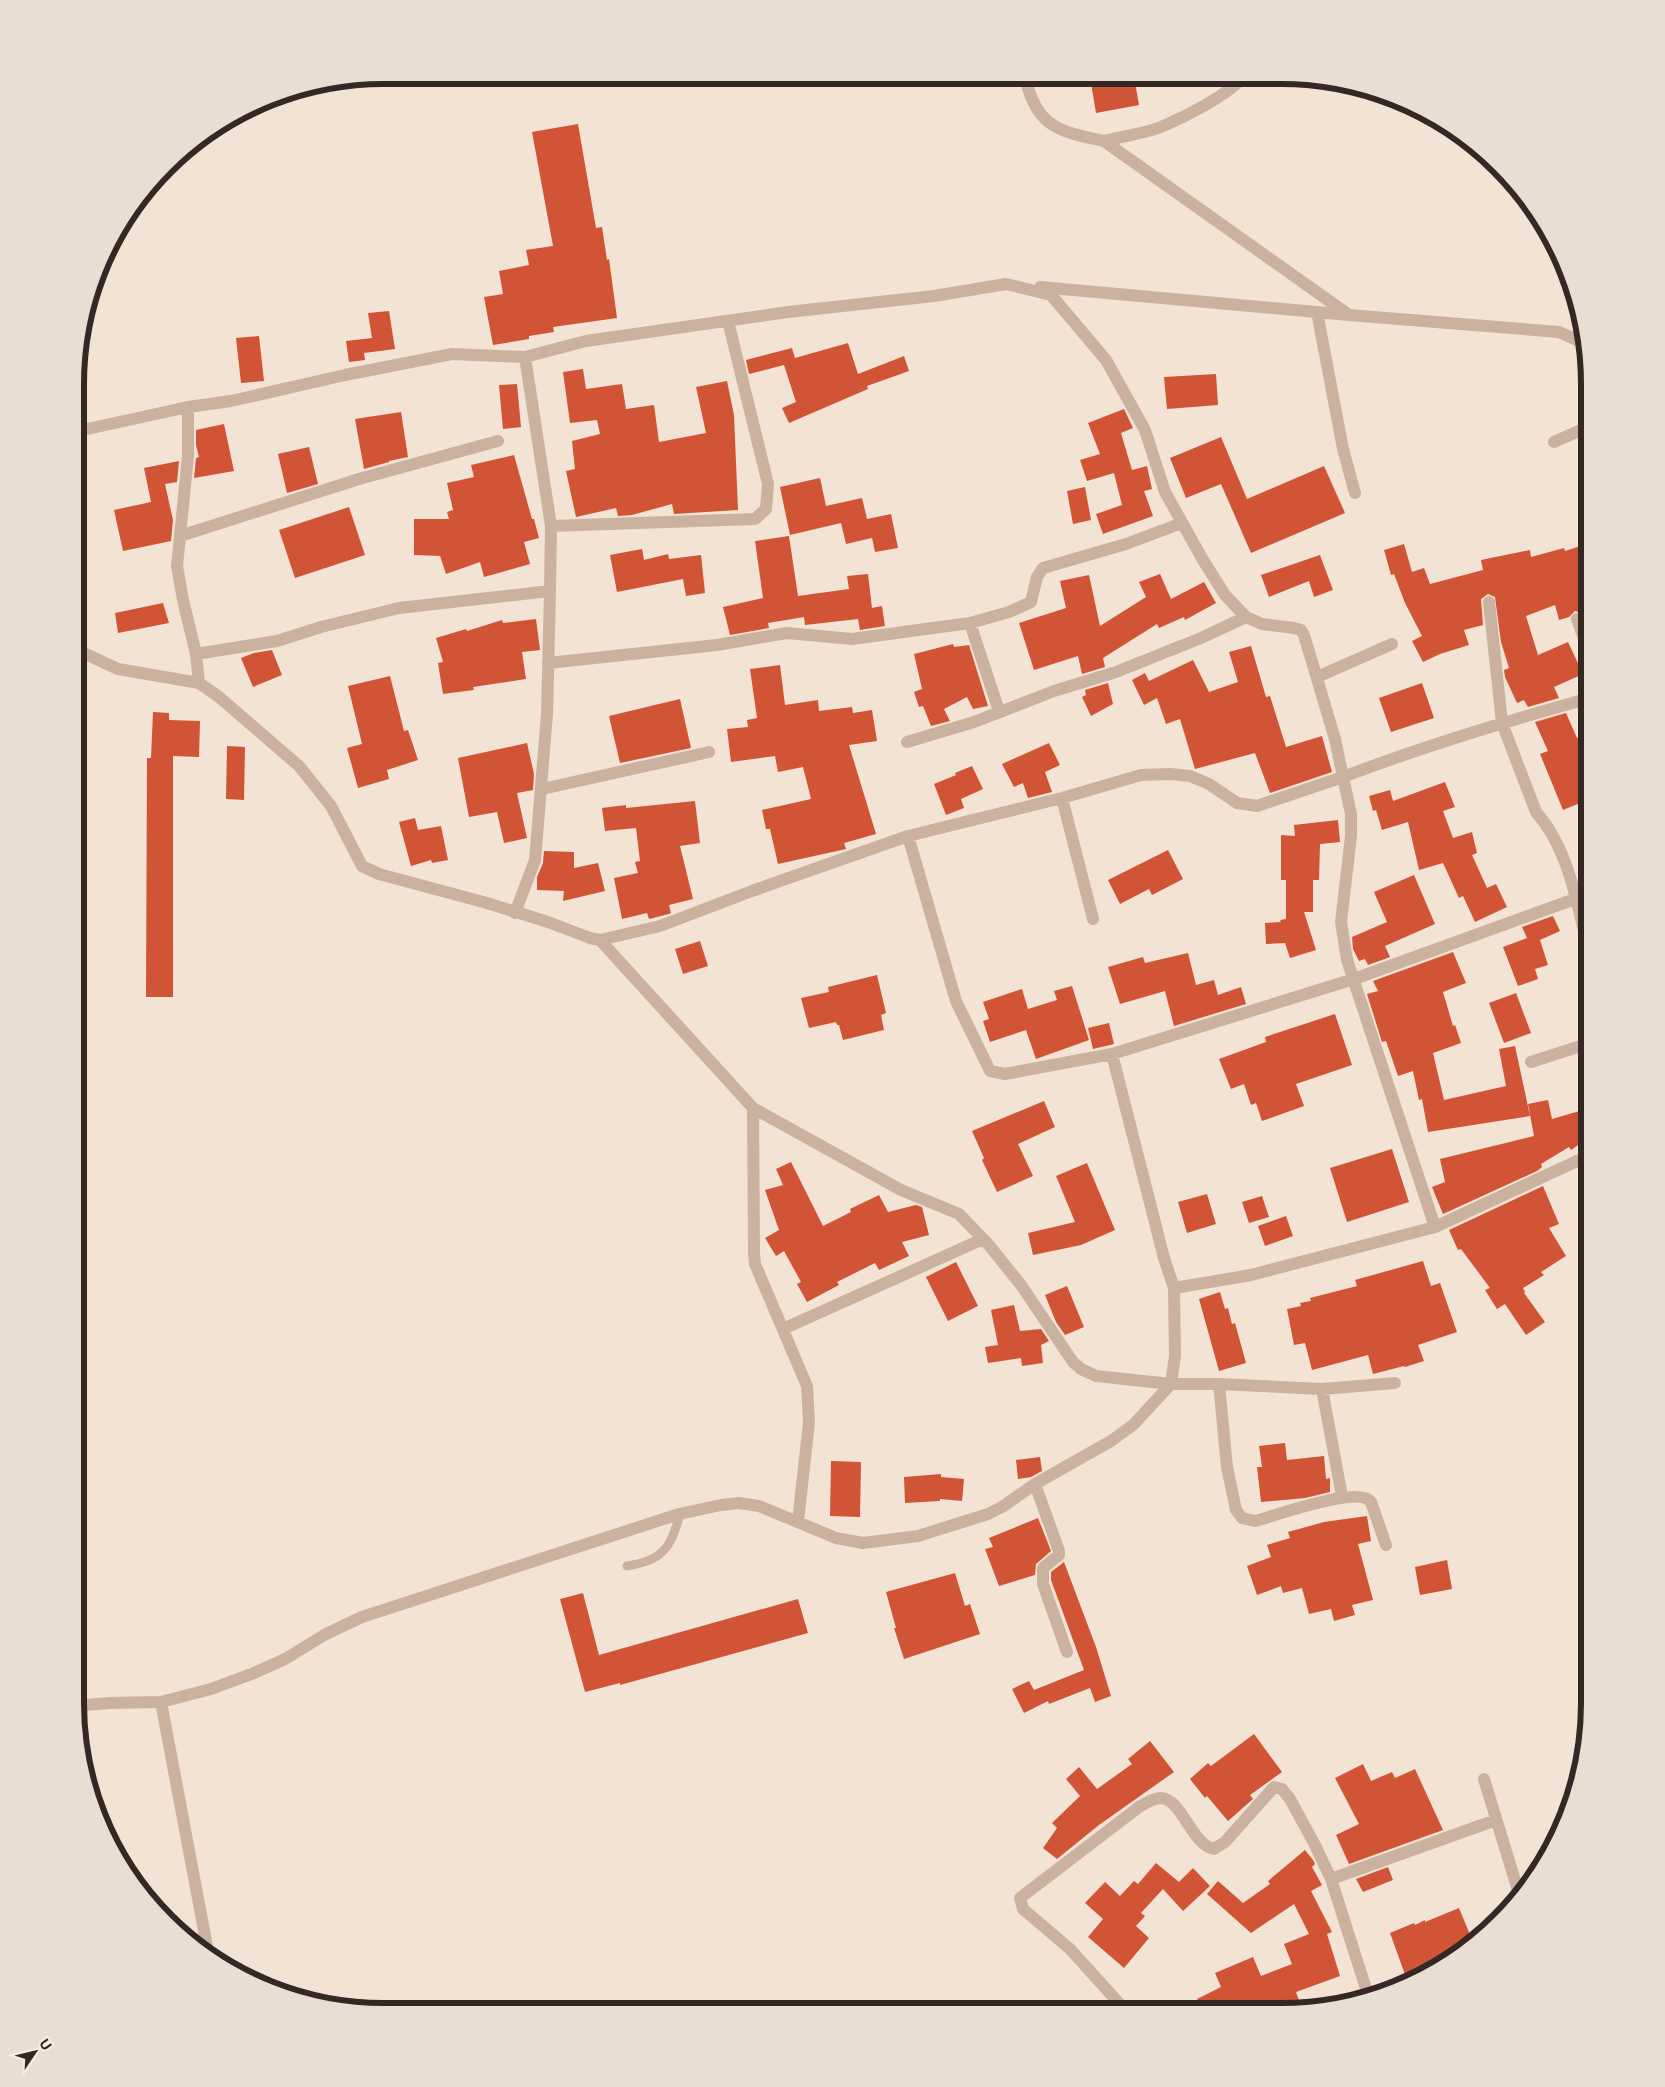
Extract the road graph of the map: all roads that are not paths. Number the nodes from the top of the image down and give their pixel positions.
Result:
1 (1027, 84) edge
2 (1237, 84) edge
3 (1104, 141) junction
4 (1006, 284) junction
5 (1317, 312) junction
6 (1349, 315) junction
7 (728, 321) junction
8 (1579, 342) edge
9 (525, 356) junction
10 (188, 407) junction
11 (84, 430) edge
12 (1581, 430) edge
13 (498, 441) dead end
14 (1554, 442) dead end
15 (1355, 493) dead end
16 (1182, 523) junction
17 (551, 526) junction
18 (180, 536) junction
19 (550, 590) junction
20 (1489, 602) dead end
21 (1246, 617) junction
22 (1577, 619) dead end
23 (970, 623) junction
24 (1581, 630) edge
25 (1392, 644) dead end
26 (84, 653) edge
27 (196, 654) junction
28 (548, 663) junction
29 (1317, 677) junction
30 (199, 684) junction
31 (1581, 701) edge
32 (999, 712) junction
33 (1502, 723) junction
34 (907, 742) dead end
35 (709, 752) dead end
36 (1343, 777) junction
37 (542, 789) junction
38 (1062, 798) junction
39 (908, 836) junction
40 (1575, 899) junction
41 (515, 913) junction
42 (1093, 919) dead end
43 (1581, 921) edge
44 (600, 940) junction
45 (1354, 980) junction
46 (1581, 1046) edge
47 (1112, 1054) junction
48 (1531, 1062) dead end
49 (753, 1108) junction
50 (1581, 1159) edge
51 (1435, 1227) junction
52 (983, 1239) junction
53 (1174, 1288) junction
54 (783, 1329) junction
55 (1173, 1378) junction
56 (1395, 1383) dead end
57 (1218, 1384) junction
58 (1322, 1389) junction
59 (1035, 1484) junction
60 (1342, 1496) junction
61 (679, 1514) junction
62 (798, 1521) junction
63 (1386, 1545) dead end
64 (627, 1566) dead end
65 (1067, 1652) dead end
66 (161, 1702) junction
67 (84, 1705) edge
68 (1484, 1779) dead end
69 (1496, 1820) junction
70 (1330, 1879) junction
71 (1517, 1888) edge
72 (207, 1945) edge
73 (1367, 1991) edge
74 (1119, 2003) edge

1 - 3 street
2 - 3 street
3 - 6 street
4 - 5 street
4 - 7 street
4 - 16 street
5 - 6 street
5 - 15 street
6 - 8 street
7 - 9 street
7 - 17 street
9 - 10 street
9 - 17 street
10 - 11 street
10 - 18 street
12 - 14 street
13 - 18 street
16 - 21 street
16 - 23 street
17 - 19 street
18 - 27 street
19 - 27 street
19 - 28 street
20 - 33 street
21 - 29 street
21 - 32 street
22 - 24 street
23 - 28 street
23 - 32 street
25 - 29 street
26 - 30 street
27 - 30 street
28 - 37 street
29 - 36 street
30 - 41 street
31 - 33 street
32 - 34 street
33 - 36 street
33 - 40 street
35 - 37 street
36 - 38 street
36 - 45 street
37 - 41 street
38 - 39 street
38 - 42 street
39 - 44 street
39 - 47 street
40 - 43 street
40 - 45 street
41 - 44 street
44 - 49 street
45 - 47 street
45 - 51 street
46 - 48 street
47 - 53 street
49 - 52 street
49 - 54 street
50 - 51 street
51 - 53 street
52 - 54 street
52 - 55 street
53 - 55 street
54 - 62 street
55 - 57 street
55 - 59 street
56 - 58 street
57 - 58 street
57 - 60 street
58 - 60 street
59 - 62 street
59 - 65 street
60 - 63 street
61 - 62 street
61 - 64 lane
61 - 66 street
66 - 67 street
66 - 72 street
68 - 69 street
69 - 70 street
69 - 71 street
70 - 73 street
70 - 74 street

